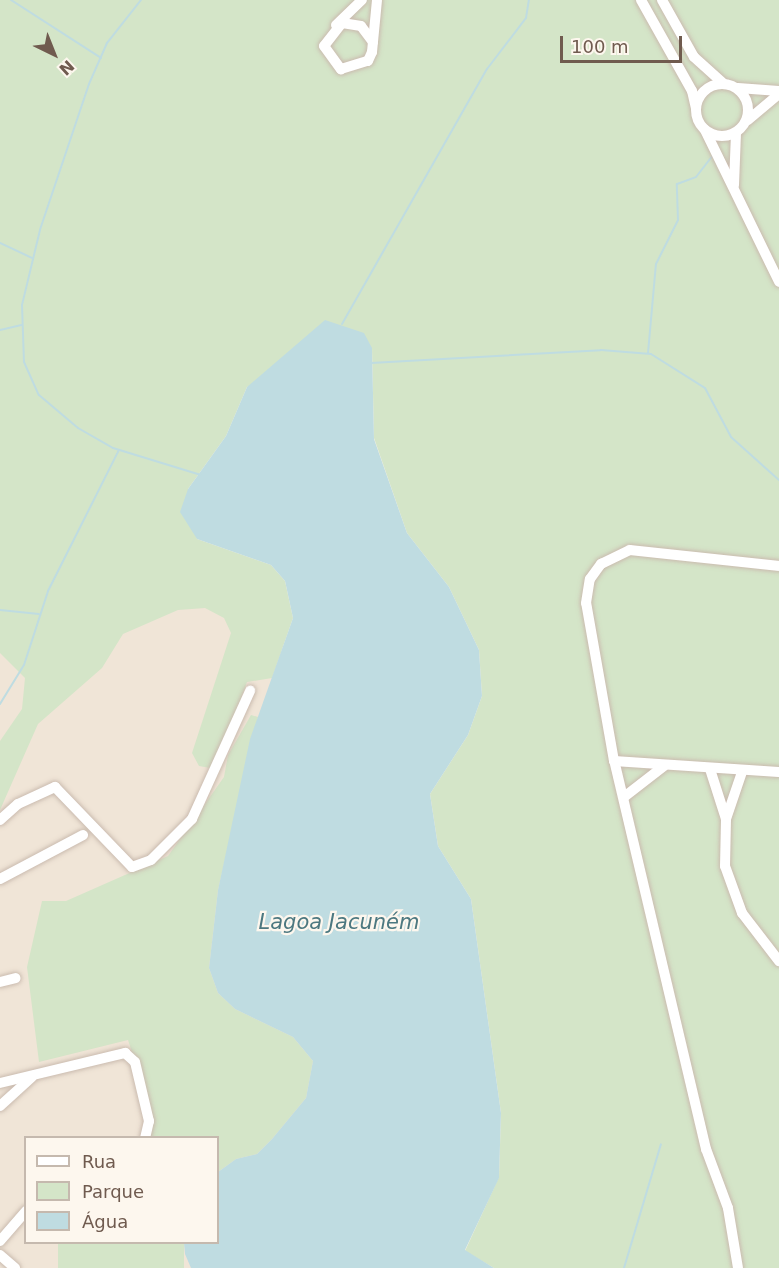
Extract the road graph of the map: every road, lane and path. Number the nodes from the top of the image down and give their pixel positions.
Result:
1 (362, 0) edge
2 (377, 0) edge
3 (641, 0) edge
4 (662, 0) edge
5 (333, 28) junction
6 (372, 42) junction
7 (730, 86) junction
8 (779, 93) edge
9 (696, 111) junction
10 (740, 129) junction
11 (705, 130) junction
12 (734, 191) junction
13 (779, 282) edge
14 (779, 566) edge
15 (250, 691) dead end
16 (614, 761) junction
17 (664, 766) junction
18 (710, 770) junction
19 (742, 772) junction
20 (779, 772) edge
21 (624, 797) junction
22 (726, 819) junction
23 (0, 820) edge
24 (83, 835) dead end
25 (0, 879) edge
26 (779, 961) edge
27 (16, 978) dead end
28 (0, 982) edge
29 (33, 1076) junction
30 (0, 1083) edge
31 (0, 1106) edge
32 (145, 1136) edge
33 (24, 1213) edge
34 (0, 1241) edge
35 (0, 1255) edge
36 (15, 1268) edge
37 (738, 1268) edge

1 - 5 street
2 - 6 street
3 - 9 street
4 - 7 street
5 - 6 street
5 - 6 street
7 - 8 street
7 - 9 street
7 - 10 street
8 - 10 street
9 - 11 street
10 - 11 street
10 - 12 street
11 - 12 street
12 - 13 street
14 - 16 street
15 - 23 street
16 - 17 street
16 - 21 street
17 - 18 street
17 - 21 street
18 - 19 street
18 - 22 street
19 - 20 street
19 - 22 street
21 - 37 street
22 - 26 street
24 - 25 street
27 - 28 street
29 - 30 street
29 - 31 street
29 - 32 street
33 - 34 street
35 - 36 street

